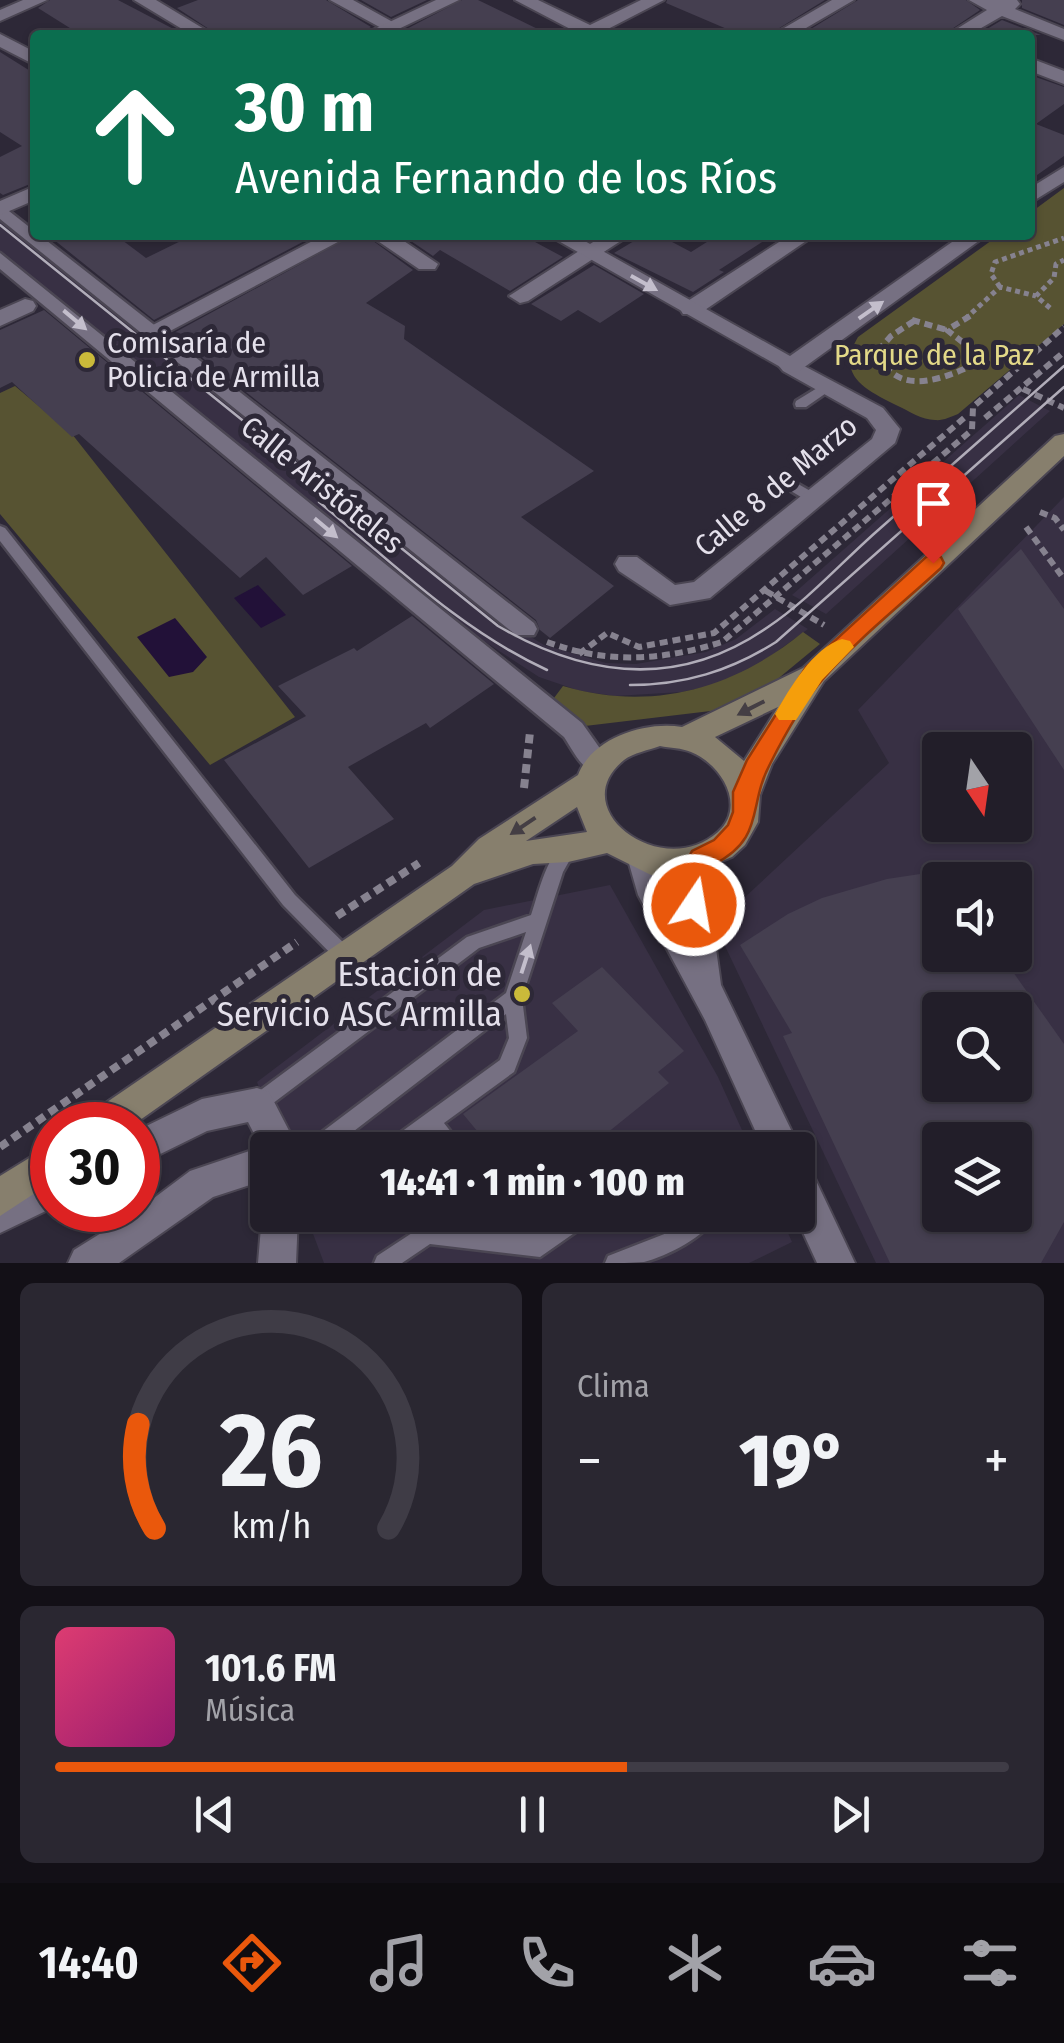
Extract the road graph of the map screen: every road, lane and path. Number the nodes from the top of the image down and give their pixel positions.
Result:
1 (38, 0) edge
2 (143, 0) edge
3 (339, 0) edge
4 (450, 0) edge
5 (524, 0) edge
6 (655, 0) edge
7 (846, 0) edge
8 (978, 0) edge
9 (1011, 5) edge
10 (0, 16) edge
11 (391, 26) junction
12 (196, 30) edge
13 (382, 30) edge
14 (583, 30) edge
15 (599, 30) edge
16 (790, 30) edge
17 (966, 30) edge
18 (1064, 35) edge
19 (0, 39) edge
20 (30, 57) edge
21 (1035, 66) edge
22 (1059, 76) edge
23 (1035, 87) edge
24 (1064, 172) edge
25 (1035, 193) edge
26 (30, 194) edge
27 (0, 209) edge
28 (30, 232) edge
29 (1064, 238) edge
30 (41, 240) edge
31 (330, 240) edge
32 (388, 240) edge
33 (569, 240) edge
34 (610, 240) edge
35 (796, 240) edge
36 (969, 240) edge
37 (590, 252) junction
38 (0, 259) edge
39 (1064, 260) edge
40 (427, 264) dead end
41 (1000, 287) junction
42 (520, 296) dead end
43 (1036, 296) junction
44 (880, 304) junction
45 (25, 306) dead end
46 (1050, 308) dead end
47 (690, 309) junction
48 (0, 319) edge
49 (914, 321) junction
50 (158, 328) junction
51 (1064, 328) edge
52 (948, 330) junction
53 (1064, 352) edge
54 (792, 366) junction
55 (827, 386) junction
56 (1023, 389) junction
57 (800, 404) dead end
58 (1063, 406) edge
59 (964, 418) dead end
60 (985, 418) dead end
61 (944, 434) dead end
62 (1064, 442) edge
63 (791, 485) dead end
64 (816, 500) junction
65 (1040, 512) dead end
66 (1026, 527) dead end
67 (1064, 530) edge
68 (0, 531) edge
69 (628, 564) dead end
70 (1064, 578) edge
71 (766, 591) dead end
72 (778, 598) junction
73 (525, 629) dead end
74 (834, 631) dead end
75 (578, 655) dead end
76 (814, 674) junction
77 (531, 723) dead end
78 (684, 738) junction
79 (593, 774) junction
80 (746, 792) junction
81 (519, 793) dead end
82 (608, 840) junction
83 (568, 850) junction
84 (426, 859) dead end
85 (701, 859) junction
86 (644, 860) junction
87 (463, 875) junction
88 (539, 920) junction
89 (317, 928) junction
90 (346, 957) junction
91 (705, 987) junction
92 (513, 998) junction
93 (137, 1102) edge
94 (256, 1104) junction
95 (431, 1122) junction
96 (271, 1132) edge
97 (349, 1132) edge
98 (417, 1132) edge
99 (440, 1132) edge
100 (773, 1132) edge
101 (160, 1137) edge
102 (0, 1148) edge
103 (250, 1168) edge
104 (30, 1177) edge
105 (0, 1198) edge
106 (30, 1201) edge
107 (0, 1216) edge
108 (815, 1218) edge
109 (279, 1232) edge
110 (527, 1232) edge
111 (560, 1232) edge
112 (684, 1232) edge
113 (428, 1234) joint
114 (505, 1245) junction
115 (540, 1247) junction
116 (87, 1263) edge
117 (277, 1263) edge
118 (384, 1263) edge
119 (522, 1263) edge
120 (615, 1263) edge
121 (836, 1263) edge

1 - 10 street
2 - 12 street
3 - 11 street
4 - 11 street
5 - 14 street
6 - 15 street
7 - 16 street
8 - 9 street
9 - 17 street
9 - 18 street
11 - 13 street
19 - 20 street
21 - 22 street
22 - 23 street
24 - 25 street
26 - 27 street
27 - 28 street, Calle Aristóteles
29 - 41 path
30 - 50 street, Calle Aristóteles
31 - 50 street
32 - 40 street
33 - 37 street, Calle 8 de Marzo
34 - 37 street
35 - 47 street
36 - 44 street
37 - 42 street
37 -> 47 street, Calle 8 de Marzo
38 -> 79 street, Calle Aristóteles
39 - 43 path
41 - 43 path
41 - 52 path
43 - 46 path
44 - 49 path
54 -> 44 street
45 - 48 street
47 - 54 street, Calle 8 de Marzo
49 - 52 path
49 - 52 path
50 - 73 street, Calle Aristóteles
51 - 72 path
53 - 56 path
54 - 55 street, Calle 8 de Marzo
55 - 57 lane
55 - 64 street, Calle 8 de Marzo
56 - 58 path
56 - 60 path
59 - 61 path
62 - 76 main road
63 - 64 lane
64 - 69 street, Calle 8 de Marzo
65 - 67 path
66 - 70 path
68 - 89 lane
71 - 72 path
72 - 74 path
72 - 75 path
76 -> 78 main road
76 - 80 main road
77 - 81 path
78 - 79 main road
78 - 80 main road
79 - 82 main road
79 -> 87 main road
80 - 85 main road
82 - 83 main road
82 - 86 main road
83 - 87 main road
83 - 88 lane
84 - 89 path
85 - 86 main road
85 - 91 street
86 - 91 street
87 - 90 main road
92 -> 88 lane
88 - 94 lane
89 - 90 lane
89 - 102 path
90 - 93 main road
91 - 100 street
92 - 95 lane
92 - 97 lane
94 - 96 street
94 - 101 street
95 - 98 lane
95 - 99 lane
103 - 116 street
104 - 105 main road
106 - 107 street
108 - 121 street
109 - 117 street
110 - 115 lane
111 - 115 lane
112 - 120 lane
113 - 114 lane
113 - 118 lane
114 - 115 lane
114 - 119 lane

